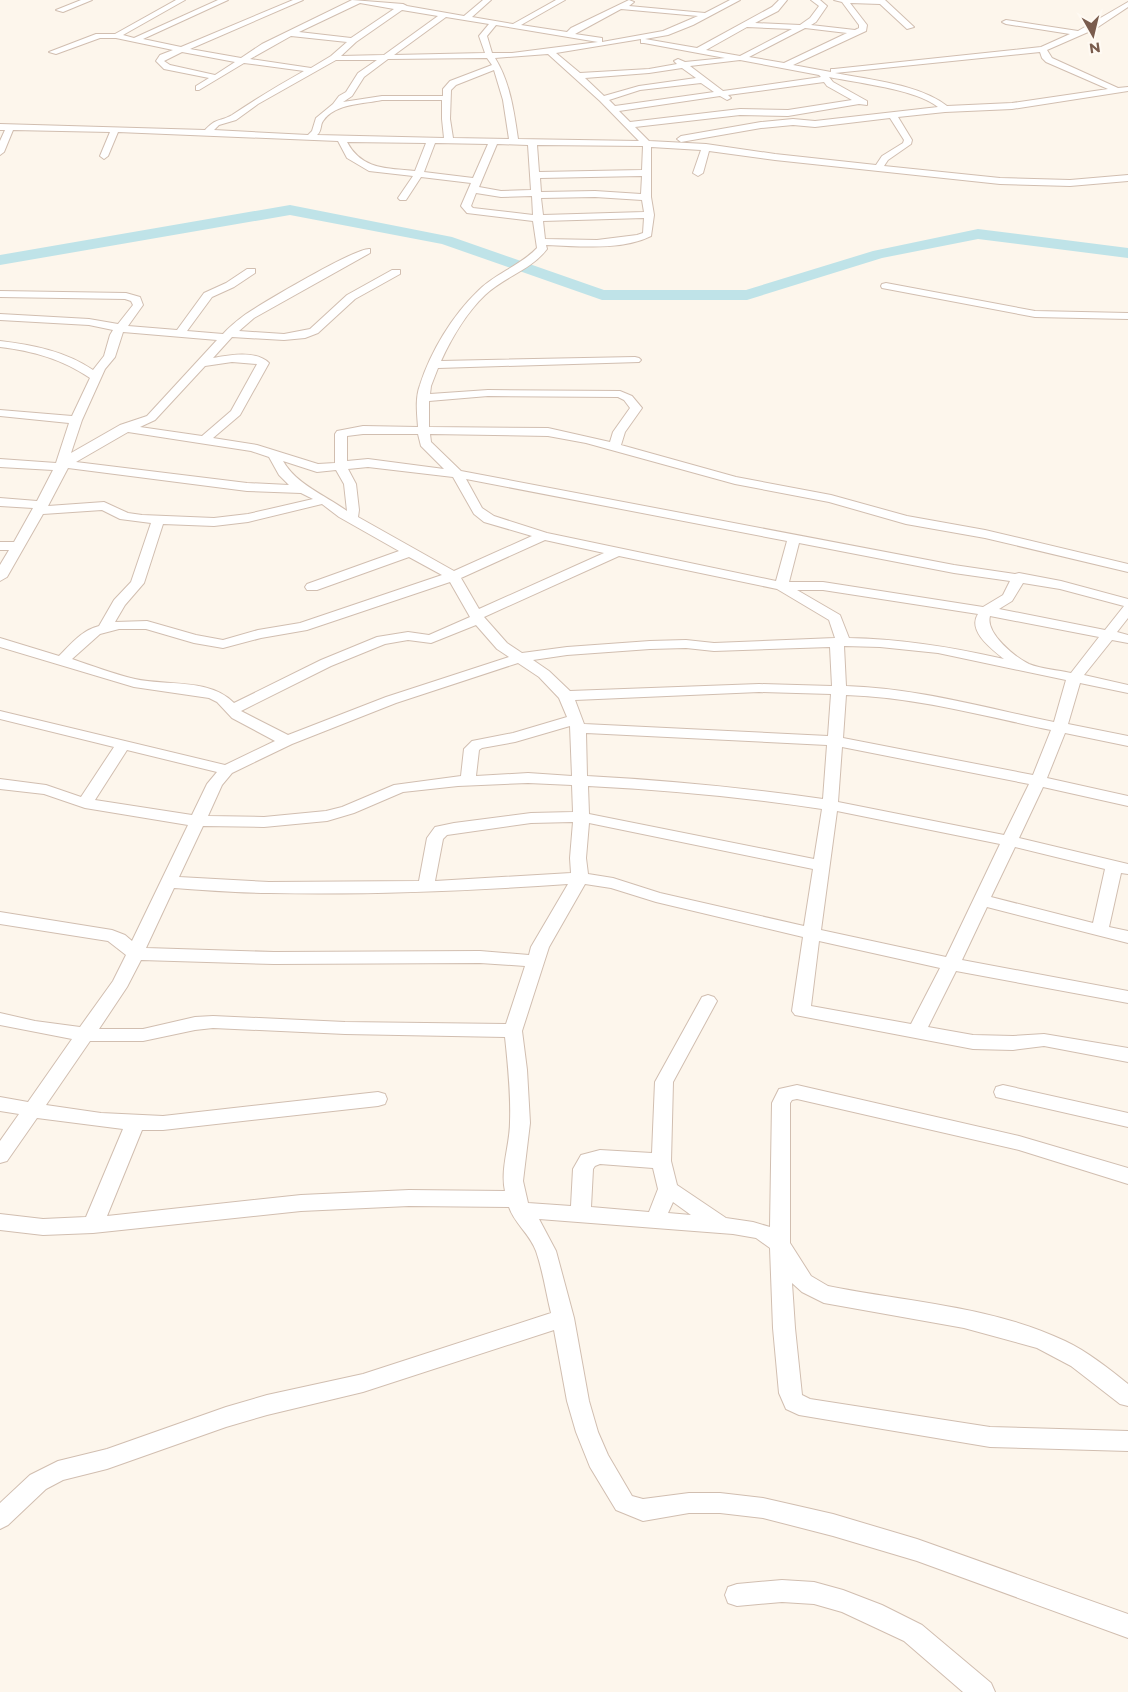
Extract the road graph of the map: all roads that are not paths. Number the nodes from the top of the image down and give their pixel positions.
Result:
1 (88, 0) edge
2 (181, 0) edge
3 (224, 0) edge
4 (298, 0) edge
5 (358, 0) edge
6 (414, 0) edge
7 (487, 0) edge
8 (561, 0) edge
9 (631, 0) edge
10 (736, 0) edge
11 (782, 0) edge
12 (815, 0) edge
13 (835, 0) edge
14 (845, 1) edge
15 (882, 1) edge
16 (1128, 4) edge
17 (621, 7) junction
18 (399, 8) junction
19 (60, 10) dead end
20 (444, 15) junction
21 (708, 15) junction
22 (466, 19) junction
23 (1006, 22) dead end
24 (494, 23) junction
25 (747, 25) junction
26 (514, 26) junction
27 (803, 27) junction
28 (910, 27) dead end
29 (854, 32) junction
30 (1079, 33) junction
31 (291, 34) junction
32 (569, 35) junction
33 (116, 36) junction
34 (632, 39) junction
35 (137, 40) junction
36 (353, 40) junction
37 (608, 42) junction
38 (201, 43) junction
39 (654, 43) junction
40 (1043, 49) junction
41 (182, 50) junction
42 (697, 51) junction
43 (52, 52) dead end
44 (551, 52) junction
45 (202, 53) junction
46 (334, 58) junction
47 (385, 58) junction
48 (741, 58) junction
49 (242, 61) junction
50 (492, 61) junction
51 (683, 65) junction
52 (785, 66) junction
53 (311, 70) junction
54 (578, 76) junction
55 (823, 76) junction
56 (215, 77) junction
57 (702, 80) junction
58 (199, 88) dead end
59 (1128, 89) edge
60 (1116, 90) junction
61 (721, 94) junction
62 (446, 98) junction
63 (602, 99) junction
64 (861, 101) junction
65 (336, 106) junction
66 (612, 109) junction
67 (945, 109) junction
68 (749, 112) junction
69 (771, 114) junction
70 (891, 116) junction
71 (759, 122) junction
72 (628, 125) junction
73 (5, 127) edge
74 (115, 129) junction
75 (206, 134) junction
76 (309, 138) junction
77 (341, 139) junction
78 (432, 140) junction
79 (449, 141) junction
80 (493, 142) junction
81 (646, 142) junction
82 (514, 143) junction
83 (532, 143) junction
84 (706, 147) junction
85 (0, 152) edge
86 (104, 156) dead end
87 (879, 167) junction
88 (698, 173) dead end
89 (419, 174) junction
90 (646, 174) junction
91 (536, 175) junction
92 (1128, 178) edge
93 (474, 185) junction
94 (536, 194) junction
95 (646, 197) junction
96 (403, 198) dead end
97 (649, 215) junction
98 (537, 218) junction
99 (540, 242) junction
100 (366, 251) dead end
101 (251, 271) dead end
102 (396, 272) dead end
103 (886, 286) dead end
104 (2, 289) edge
105 (0, 316) edge
106 (1128, 316) edge
107 (119, 328) junction
108 (180, 333) junction
109 (228, 336) junction
110 (0, 344) edge
111 (635, 360) dead end
112 (201, 364) junction
113 (434, 365) junction
114 (96, 377) junction
115 (423, 398) junction
116 (0, 414) edge
117 (76, 420) junction
118 (124, 428) junction
119 (423, 431) junction
120 (204, 441) junction
121 (614, 447) junction
122 (276, 454) junction
123 (0, 463) edge
124 (63, 465) junction
125 (341, 465) junction
126 (457, 474) junction
127 (304, 489) junction
128 (324, 500) junction
129 (0, 502) edge
130 (41, 508) junction
131 (351, 518) junction
132 (158, 521) junction
133 (544, 536) junction
134 (794, 539) junction
135 (0, 546) edge
136 (18, 546) junction
137 (618, 551) junction
138 (409, 552) junction
139 (1128, 568) edge
140 (0, 576) edge
141 (453, 576) junction
142 (1019, 577) junction
143 (780, 586) junction
144 (312, 587) dead end
145 (1128, 603) edge
146 (1128, 609) edge
147 (987, 611) junction
148 (477, 617) junction
149 (105, 628) junction
150 (1107, 636) junction
151 (1128, 639) edge
152 (0, 642) edge
153 (840, 642) junction
154 (519, 658) junction
155 (62, 661) junction
156 (1026, 668) junction
157 (1074, 679) junction
158 (840, 690) junction
159 (1128, 690) edge
160 (566, 696) junction
161 (231, 710) junction
162 (0, 715) edge
163 (576, 724) junction
164 (1060, 726) junction
165 (287, 741) junction
166 (834, 741) junction
167 (1128, 742) edge
168 (123, 745) junction
169 (227, 770) junction
170 (468, 780) junction
171 (580, 781) junction
172 (1038, 781) junction
173 (0, 784) edge
174 (1128, 801) edge
175 (85, 804) junction
176 (830, 805) junction
177 (581, 817) junction
178 (198, 821) junction
179 (1010, 841) junction
180 (822, 866) junction
181 (1121, 867) edge
182 (580, 878) junction
183 (169, 882) junction
184 (426, 887) junction
185 (980, 900) junction
186 (0, 918) edge
187 (1100, 930) junction
188 (812, 934) junction
189 (1128, 937) edge
190 (136, 954) junction
191 (535, 961) junction
192 (950, 964) junction
193 (1128, 997) edge
194 (708, 1001) dead end
195 (0, 1019) edge
196 (513, 1031) junction
197 (916, 1033) junction
198 (84, 1035) junction
199 (1128, 1055) edge
200 (1003, 1092) dead end
201 (378, 1099) dead end
202 (0, 1104) edge
203 (31, 1110) junction
204 (1128, 1120) edge
205 (135, 1123) junction
206 (0, 1156) edge
207 (661, 1161) junction
208 (1128, 1176) edge
209 (668, 1189) junction
210 (518, 1205) junction
211 (581, 1214) junction
212 (655, 1220) junction
213 (0, 1222) edge
214 (93, 1225) junction
215 (721, 1225) junction
216 (780, 1244) junction
217 (563, 1318) junction
218 (1128, 1397) edge
219 (1128, 1441) edge
220 (0, 1518) edge
221 (737, 1595) dead end
222 (1128, 1626) edge
223 (982, 1692) edge

1 - 19 street
2 - 33 street
3 - 35 street
4 - 38 street
5 - 18 street
5 - 31 street
6 - 18 street
7 - 22 street
8 - 26 street
9 - 17 street
10 - 21 street
11 - 25 street
12 - 27 street
13 - 14 street
14 - 15 street
14 - 29 street
15 - 28 street
16 - 30 street
17 - 21 street
17 - 32 street
18 - 20 street
18 - 36 street
20 - 22 street
20 - 47 street
21 - 34 street
22 - 24 street
23 - 30 street
24 - 26 street
24 - 50 street
25 - 27 street
25 - 42 street
26 - 32 street
27 - 29 street
27 - 48 street
29 - 52 street
30 - 40 street
31 - 36 street
31 - 49 street
32 - 37 street
33 - 35 street
33 - 43 street
34 - 37 street
34 - 39 street
35 - 41 street
36 - 46 street
37 - 44 street
38 - 41 street
38 - 45 street
39 - 42 street
39 - 51 street
40 - 55 street
40 - 60 street
41 - 45 street
41 - 56 street
42 - 48 street
44 - 50 street
44 - 54 street
45 - 49 street
46 - 47 street
46 - 53 street
47 - 50 street
47 - 65 street
48 - 51 street
48 - 52 street
49 - 53 street
49 - 56 street
50 - 62 street
50 - 82 street
51 - 54 street
51 - 57 street
52 - 55 street
53 - 75 street
54 - 63 street
55 - 61 street
55 - 64 street
55 - 67 street
56 - 58 street
57 - 61 street
57 - 63 street
59 - 60 street
60 - 67 street
61 - 66 street
61 - 68 street
62 - 65 street
62 - 79 street
63 - 66 street
64 - 69 street
64 - 70 street
65 - 76 street
66 - 72 street
67 - 70 street
68 - 69 street
68 - 71 street
68 - 72 street
69 - 71 street
70 - 71 street
70 - 87 street
71 - 81 street
72 - 81 street
73 - 74 street
73 - 85 street
74 - 75 street
74 - 86 street
75 - 76 street
76 - 77 street
77 - 78 street
77 - 89 street
78 - 79 street
78 - 89 street
79 - 80 street
80 - 82 street
80 - 93 street
81 - 83 street
81 - 84 street
81 - 90 street
82 - 83 street
83 - 91 street
84 - 87 street
84 - 88 street
87 - 92 street
89 - 93 street
89 - 96 street
90 - 91 street
90 - 95 street
91 - 94 street
93 - 94 street
93 - 98 street
94 - 95 street
94 - 98 street
95 - 97 street
97 - 98 street
97 - 99 street
98 - 99 street
99 - 113 street
100 - 109 street
101 - 108 street
102 - 109 street
103 - 106 street
104 - 107 street
105 - 107 street
107 - 108 street
107 - 114 street
108 - 109 street
109 - 112 street
110 - 114 street
111 - 113 street
112 - 118 street
112 - 120 street
113 - 115 street
114 - 117 street
115 - 119 street
115 - 121 street
116 - 117 street
117 - 124 street
118 - 120 street
118 - 124 street
119 - 121 street
119 - 125 street
119 - 126 street
120 - 122 street
121 - 139 street
122 - 125 street
122 - 127 street
123 - 124 street
124 - 127 street
124 - 130 street
125 - 126 street
125 - 131 street
126 - 133 street
126 - 134 street
127 - 128 street
128 - 131 street
128 - 132 street
129 - 130 street
130 - 132 street
130 - 136 street
131 - 138 street
132 - 149 street
133 - 137 street
133 - 141 street
134 - 142 street
134 - 143 street
135 - 136 street
136 - 140 street
137 - 143 street
137 - 148 street
138 - 141 street
138 - 144 street
141 - 148 street
141 - 149 street
142 - 145 street
142 - 147 street
143 - 147 street
143 - 153 street
146 - 150 street
147 - 150 street
147 - 156 street
148 - 154 street
148 - 161 street
149 - 155 street
150 - 151 street
150 - 157 street
152 - 155 street
153 - 154 street
153 - 156 street
153 - 158 street
154 - 160 street
154 - 165 street
155 - 161 street
156 - 157 street
157 - 159 street
157 - 164 street
158 - 160 street
158 - 164 street
158 - 166 street
160 - 163 street
161 - 165 street
162 - 168 street
163 - 166 street
163 - 170 street
163 - 171 street
164 - 167 street
164 - 172 street
165 - 169 street
166 - 172 street
166 - 176 street
168 - 169 street
168 - 175 street
169 - 178 street
170 - 171 street
170 - 178 street
171 - 176 street
171 - 177 street
172 - 174 street
172 - 179 street
173 - 175 street
175 - 178 street
176 - 179 street
176 - 180 street
177 - 180 street
177 - 182 street
177 - 184 street
178 - 183 street
179 - 181 street
179 - 185 street
180 - 188 street
181 - 187 street
182 - 184 street
182 - 188 street
182 - 191 street
183 - 184 street
183 - 190 street
185 - 187 street
185 - 192 street
186 - 190 street
187 - 189 street
188 - 192 street
188 - 197 street
190 - 191 street
190 - 198 street
191 - 196 street
192 - 193 street
192 - 197 street
194 - 207 street
195 - 198 street
196 - 198 street
196 - 210 street
197 - 199 street
198 - 203 street
200 - 204 street
201 - 205 street
202 - 203 street
203 - 205 street
203 - 206 street
205 - 214 street
207 - 209 street
207 - 211 street
208 - 216 street
209 - 212 street
209 - 215 street
210 - 211 street
210 - 214 street
210 - 217 street
211 - 212 street
212 - 215 street
213 - 214 street
215 - 216 street
216 - 218 street
216 - 219 street
217 - 220 street
217 - 222 street
221 - 223 street

